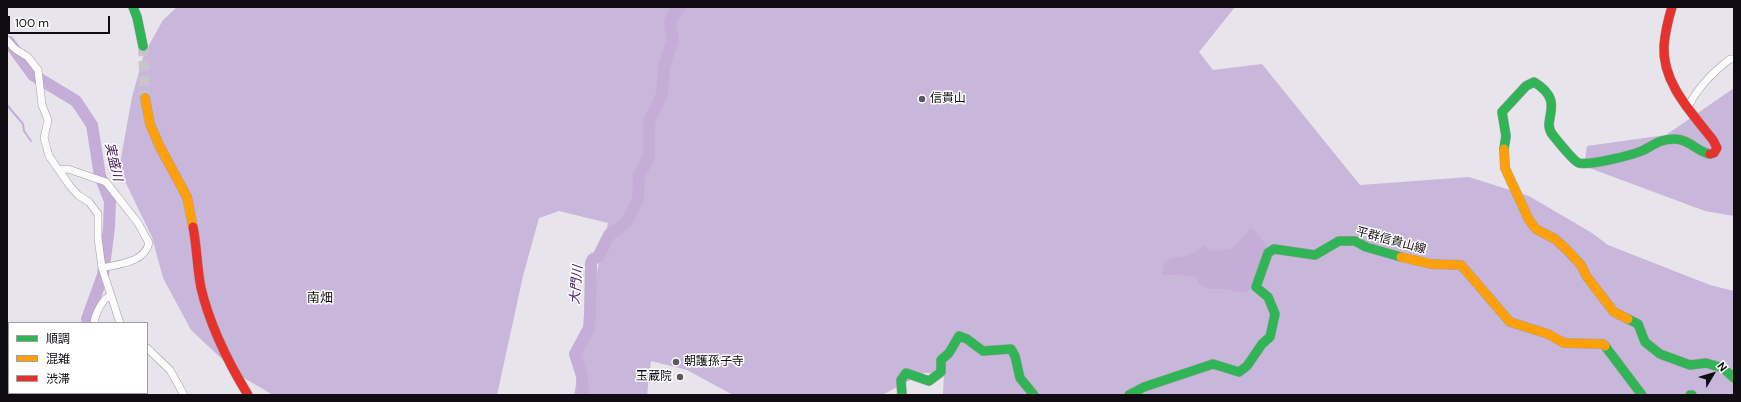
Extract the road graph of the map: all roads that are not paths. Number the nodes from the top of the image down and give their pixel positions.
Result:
1 (133, 7) edge
2 (1672, 7) edge
3 (7, 40) edge
4 (143, 46) tunnel mouth
5 (1734, 59) edge
6 (145, 98) tunnel mouth
7 (1688, 106) junction
8 (59, 170) junction
9 (102, 268) junction
10 (110, 296) junction
11 (94, 322) edge
12 (120, 322) edge
13 (148, 349) edge
14 (1734, 378) edge
15 (184, 395) edge
16 (248, 395) edge
17 (902, 395) edge
18 (1034, 395) edge
19 (1130, 395) edge
20 (1642, 395) edge

1 - 4 street
2 - 7 street
3 - 8 street
5 - 7 street
6 - 16 street
7 - 14 street
8 - 9 street
8 - 9 street
9 - 10 street
10 - 11 street
10 - 12 street
13 - 15 street
17 - 18 street
19 - 20 street, 平群信貴山線

